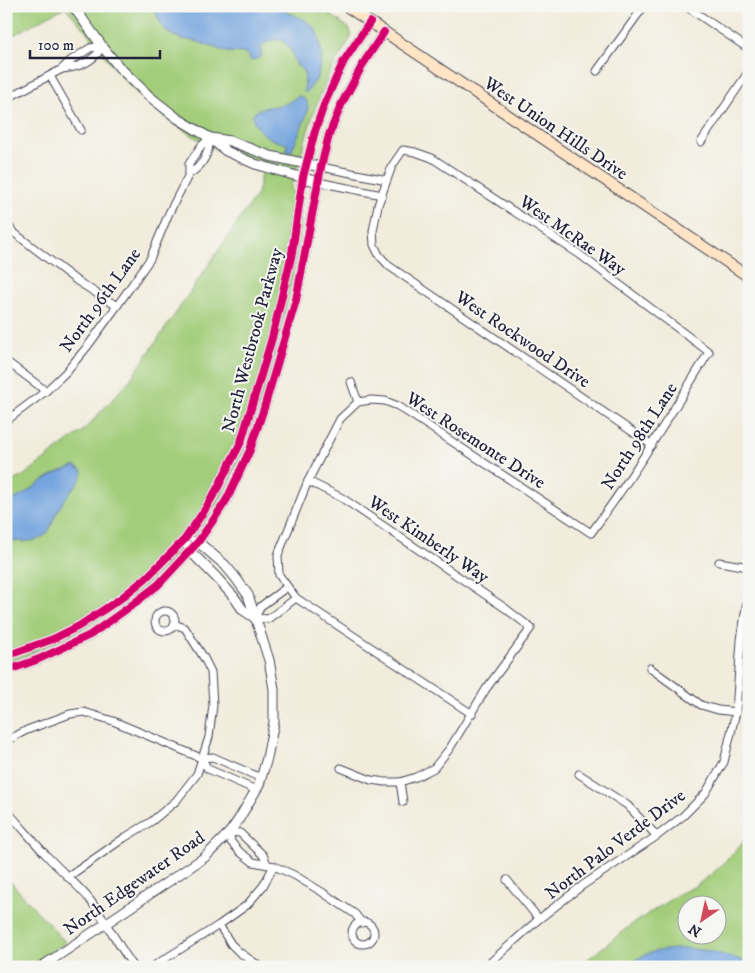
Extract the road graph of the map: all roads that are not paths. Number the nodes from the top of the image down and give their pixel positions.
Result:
1 (73, 6) edge
2 (346, 6) edge
3 (644, 6) edge
4 (686, 6) edge
5 (370, 22) junction
6 (384, 32) junction
7 (102, 46) junction
8 (749, 49) edge
9 (597, 71) dead end
10 (749, 71) edge
11 (50, 76) junction
12 (6, 98) edge
13 (81, 130) dead end
14 (210, 138) junction
15 (701, 142) dead end
16 (306, 163) junction
17 (320, 166) junction
18 (303, 177) junction
19 (387, 180) junction
20 (318, 182) junction
21 (382, 195) junction
22 (6, 223) edge
23 (749, 277) edge
24 (117, 306) junction
25 (709, 352) joint
26 (6, 361) edge
27 (351, 382) dead end
28 (46, 391) junction
29 (358, 402) junction
30 (6, 422) edge
31 (652, 445) junction
32 (308, 481) junction
33 (591, 533) joint
34 (185, 539) junction
35 (198, 542) junction
36 (190, 551) junction
37 (719, 562) dead end
38 (749, 567) edge
39 (287, 587) junction
40 (749, 588) edge
41 (296, 598) junction
42 (255, 618) junction
43 (174, 624) dead end
44 (6, 656) edge
45 (650, 668) dead end
46 (6, 671) edge
47 (736, 712) junction
48 (472, 714) junction
49 (6, 741) edge
50 (201, 758) junction
51 (342, 768) dead end
52 (579, 774) dead end
53 (261, 778) junction
54 (400, 782) junction
55 (256, 790) junction
56 (403, 802) dead end
57 (6, 810) edge
58 (230, 832) junction
59 (657, 836) junction
60 (270, 865) junction
61 (68, 877) junction
62 (507, 880) dead end
63 (539, 919) junction
64 (106, 923) junction
65 (362, 923) dead end
66 (219, 925) junction
67 (41, 967) edge
68 (134, 967) edge
69 (152, 967) edge
70 (261, 967) edge
71 (485, 967) edge

1 - 7 street
2 - 5 main road, West Union Hills Drive
3 - 9 street
4 - 8 street
5 - 6 main road, West Union Hills Drive
5 - 16 street, North Westbrook Parkway
6 - 17 street, North Westbrook Parkway
6 - 23 main road, West Union Hills Drive
7 - 11 street
7 - 14 street
10 - 15 street
11 - 12 street
11 - 13 street
14 - 16 street
14 - 18 street
14 - 24 street, North 96th Lane
16 - 17 street
16 - 18 street, North Westbrook Parkway
17 - 19 street
17 - 20 street, North Westbrook Parkway
18 - 20 street
18 - 34 street, North Westbrook Parkway
19 - 21 street
19 - 25 street, West McRae Way
20 - 21 street
20 - 35 street, North Westbrook Parkway
21 - 31 street, West Rockwood Drive
22 - 24 street
24 - 28 street, North 96th Lane
25 - 31 street, North 98th Lane
26 - 28 street
27 - 29 street
28 - 30 street, North 96th Lane
29 - 32 street
29 - 33 street, West Rosemonte Drive
31 - 33 street, North 98th Lane
32 - 39 street
32 - 48 street, West Kimberly Way
34 - 35 street, North Edgewater Road
34 - 36 street, North Edgewater Road
34 - 44 street, North Westbrook Parkway
35 - 36 street, North Westbrook Parkway
35 - 42 street, North Edgewater Road
36 - 42 street, North Edgewater Road
36 - 46 street, North Westbrook Parkway
37 - 38 street
39 - 41 street
39 - 42 street
40 - 47 street, North Palo Verde Drive
41 - 42 street
41 - 48 street
42 - 53 street, North Edgewater Road
43 - 50 street
45 - 47 street
47 - 59 street, North Palo Verde Drive
48 - 54 street
49 - 50 street
50 - 53 street
50 - 55 street
50 - 61 street
51 - 54 street
52 - 59 street
53 - 55 street, North Edgewater Road
54 - 56 street
55 - 58 street, North Edgewater Road
57 - 61 street
58 - 60 street
58 - 60 street
58 - 64 street, North Edgewater Road
59 - 63 street, North Palo Verde Drive
60 - 65 street
60 - 66 street
61 - 64 street
62 - 63 street, North Palo Verde Drive
63 - 71 street, North Palo Verde Drive
64 - 67 street, North Edgewater Road
64 - 68 street
66 - 69 street
66 - 70 street

